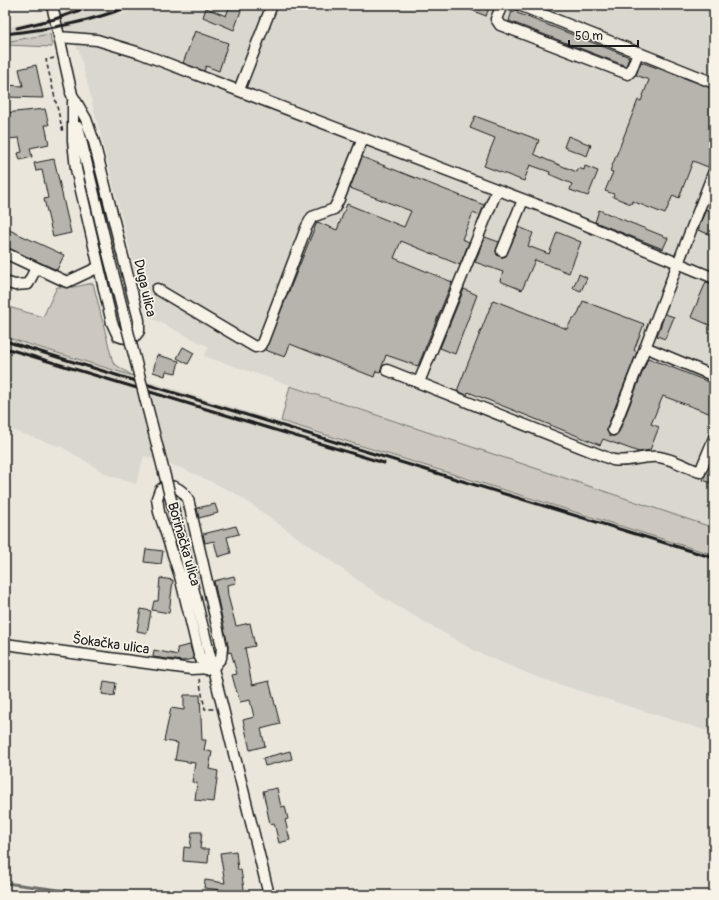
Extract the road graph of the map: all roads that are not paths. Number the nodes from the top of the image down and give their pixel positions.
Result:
1 (52, 5) edge
2 (272, 5) edge
3 (502, 5) edge
4 (519, 5) edge
5 (59, 37) junction
6 (638, 52) junction
7 (714, 83) edge
8 (239, 90) junction
9 (72, 98) junction
10 (363, 138) junction
11 (714, 171) edge
12 (497, 190) junction
13 (523, 200) junction
14 (502, 251) dead end
15 (5, 253) edge
16 (108, 253) joint
17 (678, 264) junction
18 (99, 266) junction
19 (36, 268) junction
20 (714, 278) edge
21 (5, 282) edge
22 (158, 289) dead end
23 (645, 348) junction
24 (387, 370) dead end
25 (714, 376) edge
26 (419, 382) junction
27 (613, 430) dead end
28 (714, 438) edge
29 (5, 644) edge
30 (210, 668) junction
31 (269, 895) edge

1 - 5 street, Duga ulica
2 - 8 street
3 - 6 street
4 - 6 street
5 - 8 street
5 - 9 street, Duga ulica
6 - 7 street
8 - 10 street
9 - 16 street, Duga ulica
9 - 18 street, Duga ulica
9 - 18 street, Duga ulica
10 - 12 street
10 - 22 street
11 - 17 street
12 - 13 street
12 - 26 street
13 - 14 street
13 - 17 street
15 - 19 street
16 - 30 street, Borinačka ulica, bridge
17 - 20 street
17 - 23 street
18 - 19 street
19 - 21 street
23 - 25 street
23 - 27 street
24 - 26 street
26 - 28 street
29 - 30 street, Šokačka ulica
30 - 30 street, Borinačka ulica
30 - 31 street, Borinačka ulica

